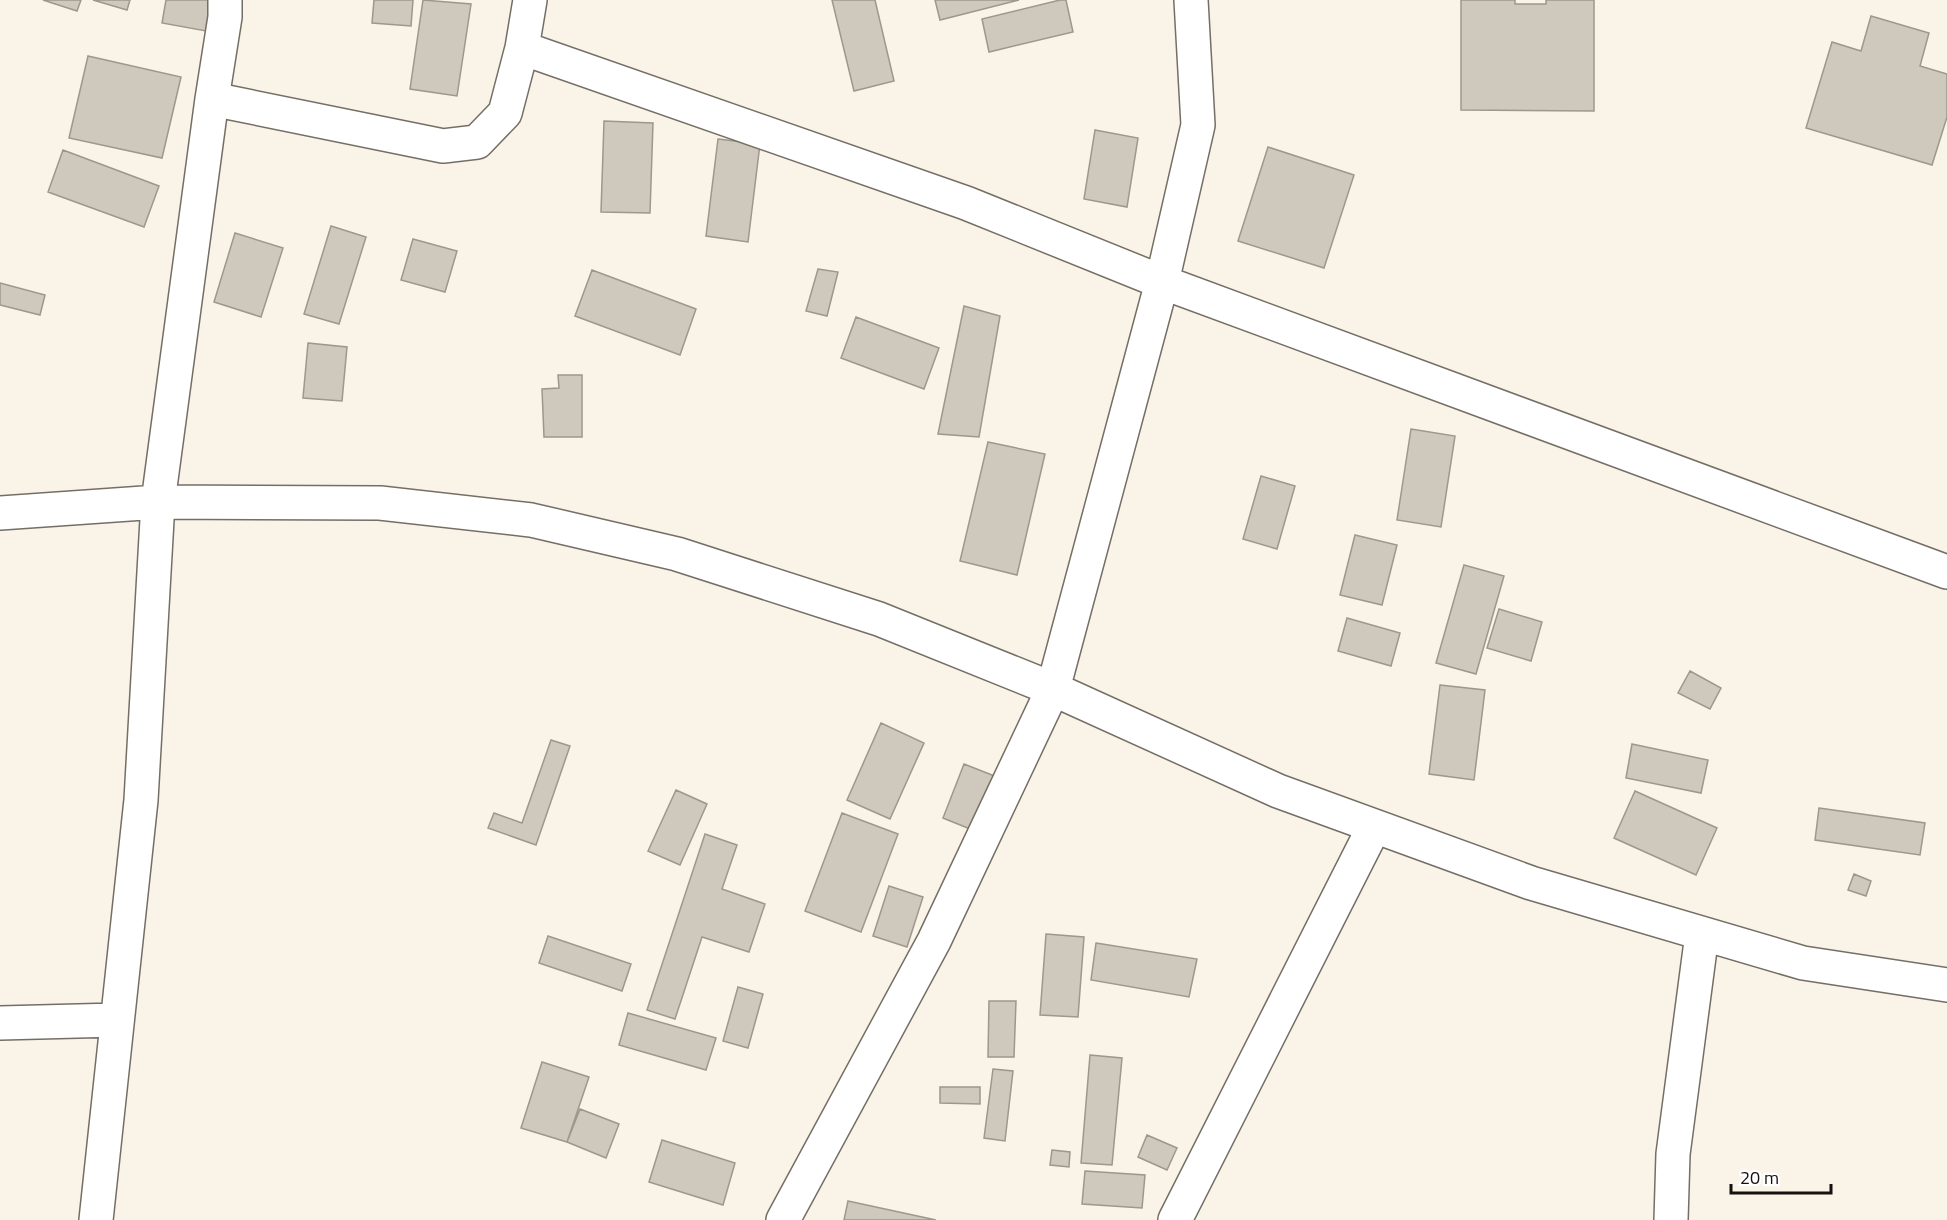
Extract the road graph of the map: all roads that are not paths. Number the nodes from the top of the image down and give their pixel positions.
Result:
1 (225, 0) edge
2 (530, 0) edge
3 (1191, 0) edge
4 (522, 48) junction
5 (212, 99) junction
6 (1162, 282) junction
7 (158, 502) junction
8 (0, 513) edge
9 (1947, 572) edge
10 (1053, 689) junction
11 (1374, 827) junction
12 (1702, 934) junction
13 (1947, 985) edge
14 (117, 1020) junction
15 (0, 1023) edge
16 (96, 1220) edge
17 (783, 1220) edge
18 (1174, 1220) edge
19 (1671, 1220) edge

1 - 5 street
2 - 4 street
3 - 6 street
4 - 5 street
4 - 6 street
5 - 7 street
6 - 9 street
6 - 10 street
7 - 8 street
7 - 10 street
7 - 14 street
10 - 11 street
10 - 17 street
11 - 12 street
11 - 18 street
12 - 13 street
12 - 19 street
14 - 15 street
14 - 16 street

